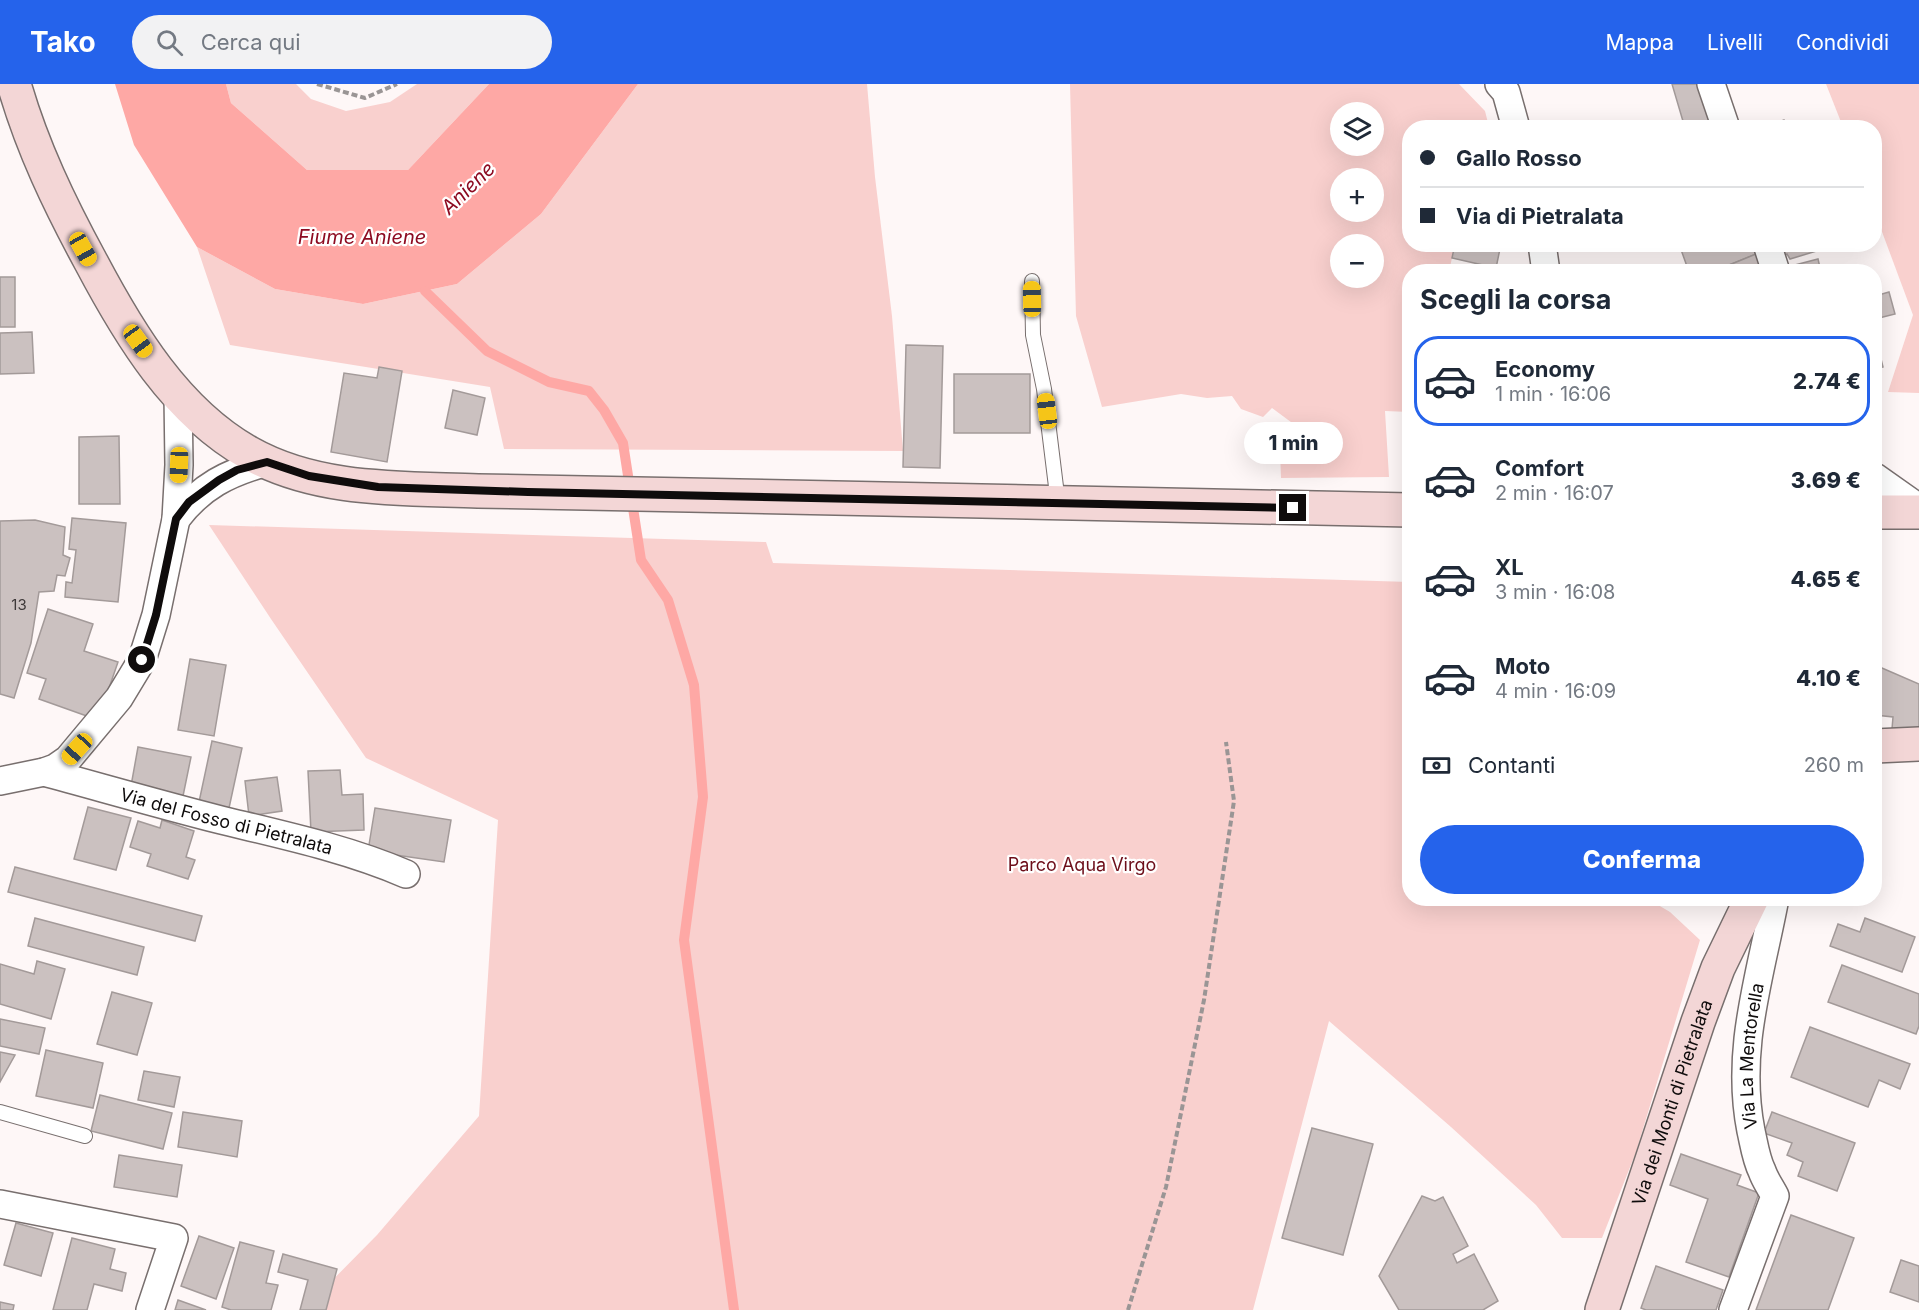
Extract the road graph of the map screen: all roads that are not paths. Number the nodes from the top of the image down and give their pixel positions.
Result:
1 (14, 84) edge
2 (1499, 84) edge
3 (1710, 84) edge
4 (1514, 120) edge
5 (1723, 120) edge
6 (1032, 281) dead end
7 (178, 395) junction
8 (267, 462) junction
9 (1882, 482) edge
10 (1058, 503) junction
11 (1402, 510) edge
12 (1919, 510) edge
13 (1882, 513) edge
14 (176, 519) junction
15 (1919, 744) edge
16 (1882, 746) edge
17 (44, 772) junction
18 (0, 781) edge
19 (406, 874) dead end
20 (1748, 906) edge
21 (1773, 906) edge
22 (0, 1112) edge
23 (85, 1136) dead end
24 (0, 1204) edge
25 (150, 1310) edge
26 (1602, 1310) edge
27 (1733, 1310) edge

1 - 7 street
2 - 4 street
3 - 5 street
6 - 10 lane
7 - 8 street
7 - 14 street
8 - 10 street
8 - 14 street
9 - 12 street
10 - 11 street
12 - 13 street
14 - 17 street
15 - 16 street
17 - 18 street
17 - 19 street, Via del Fosso di Pietralata
20 - 26 street, Via dei Monti di Pietralata
21 - 27 street, Via La Mentorella
22 - 23 lane
24 - 25 street

